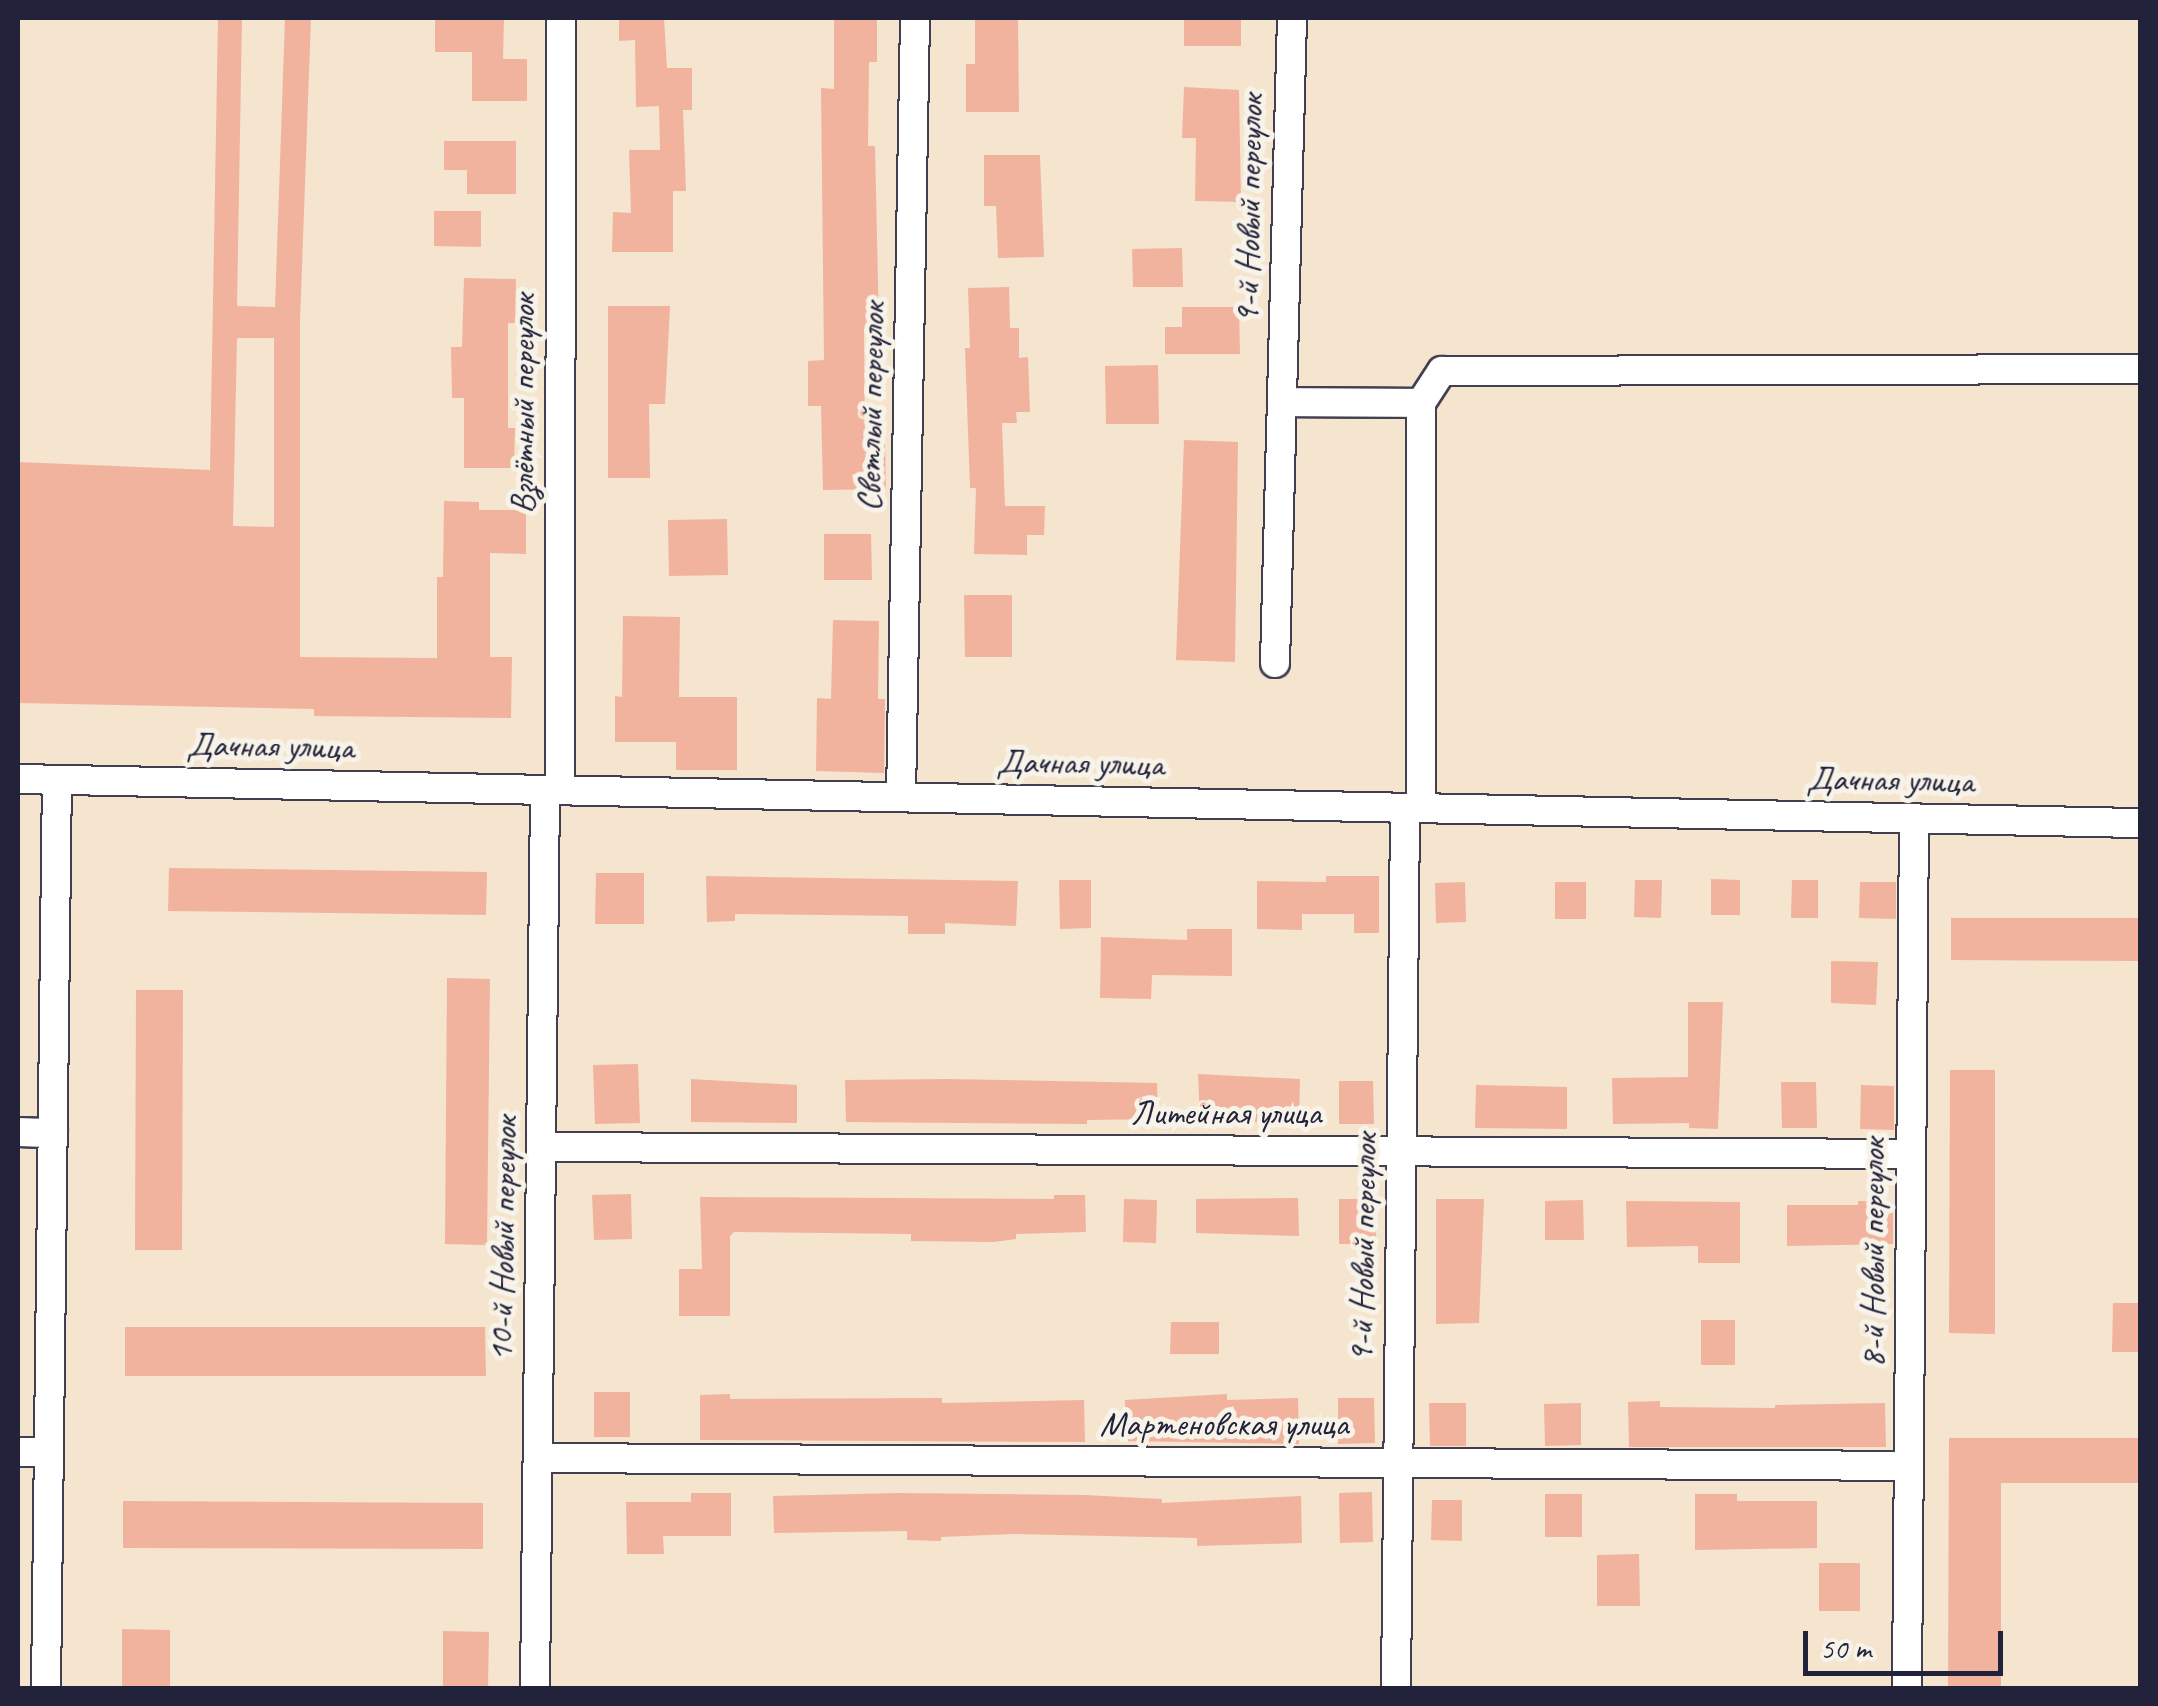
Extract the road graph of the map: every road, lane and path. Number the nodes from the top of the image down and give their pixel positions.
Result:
1 (561, 18) edge
2 (914, 18) edge
3 (1292, 18) edge
4 (2140, 369) edge
5 (1282, 402) junction
6 (1421, 403) junction
7 (1276, 663) dead end
8 (18, 779) edge
9 (57, 780) junction
10 (552, 790) junction
11 (902, 797) junction
12 (1413, 808) junction
13 (1914, 818) junction
14 (2140, 823) edge
15 (18, 1132) edge
16 (52, 1132) junction
17 (541, 1148) junction
18 (1402, 1152) junction
19 (1911, 1154) junction
20 (18, 1452) edge
21 (49, 1452) junction
22 (538, 1458) junction
23 (1398, 1463) junction
24 (1909, 1466) junction
25 (46, 1688) edge
26 (536, 1688) edge
27 (1396, 1688) edge
28 (1907, 1688) edge

1 - 10 street, Взлётный переулок
2 - 11 street, Светлый переулок
3 - 5 street, 9-й Новый переулок
4 - 6 street
5 - 6 street
5 - 7 street, 9-й Новый переулок
6 - 12 street, 9-й Новый переулок
8 - 9 street, Дачная улица
9 - 10 street, Дачная улица
9 - 16 street
10 - 11 street, Дачная улица
10 - 17 street, 10-й Новый переулок
11 - 12 street, Дачная улица
12 - 13 street, Дачная улица
12 - 18 street, 9-й Новый переулок
13 - 14 street, Дачная улица
13 - 19 street, 8-й Новый переулок
15 - 16 street
16 - 21 street
17 - 18 street, Литейная улица
17 - 22 street, 10-й Новый переулок
18 - 19 street, Литейная улица
18 - 23 street, 9-й Новый переулок
19 - 24 street, 8-й Новый переулок
20 - 21 street
21 - 25 street
22 - 23 street, Мартеновская улица
22 - 26 street, 10-й Новый переулок
23 - 24 street, Мартеновская улица
23 - 27 street, 9-й Новый переулок
24 - 28 street, 8-й Новый переулок

